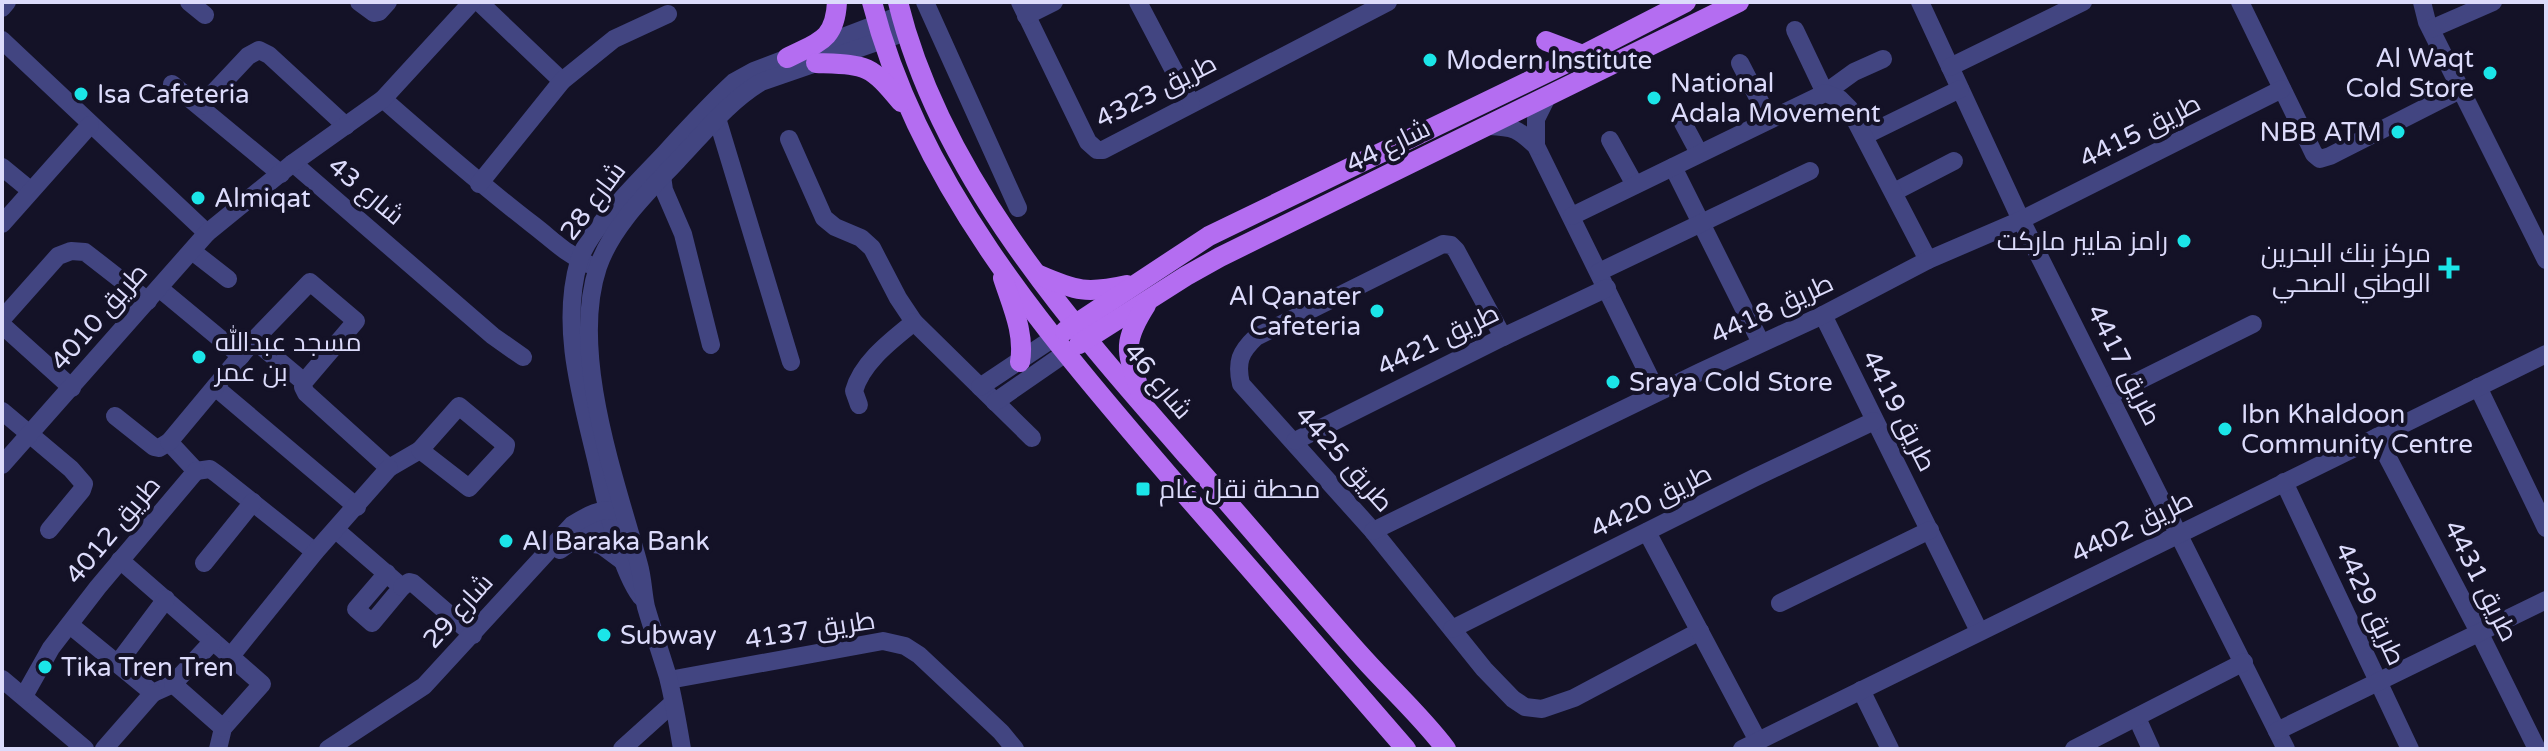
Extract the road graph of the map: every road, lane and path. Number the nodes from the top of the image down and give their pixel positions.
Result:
1 (7, 2) edge
2 (189, 2) edge
3 (359, 2) edge
4 (388, 2) edge
5 (472, 2) edge
6 (479, 2) edge
7 (837, 2) edge
8 (872, 2) edge
9 (925, 2) edge
10 (1054, 2) edge
11 (1388, 2) edge
12 (1686, 2) edge
13 (1739, 2) edge
14 (1920, 2) edge
15 (2083, 2) edge
16 (2240, 2) edge
17 (2412, 2) edge
18 (2422, 2) edge
19 (2493, 2) edge
20 (1141, 3) edge
21 (2, 8) edge
22 (1023, 9) edge
23 (1654, 10) edge
24 (668, 14) dead end
25 (205, 15) dead end
26 (902, 16) edge
27 (2431, 29) junction
28 (1795, 30) dead end
29 (881, 33) junction
30 (2, 40) edge
31 (1546, 41) dead end
32 (1583, 55) junction
33 (787, 58) junction
34 (1883, 59) dead end
35 (816, 63) junction
36 (1740, 63) dead end
37 (1950, 67) junction
38 (562, 81) junction
39 (172, 84) dead end
40 (1960, 89) junction
41 (2282, 89) junction
42 (2462, 89) junction
43 (1825, 93) junction
44 (1547, 97) junction
45 (383, 99) junction
46 (1191, 103) junction
47 (201, 106) junction
48 (717, 118) junction
49 (913, 118) junction
50 (1769, 119) junction
51 (1683, 123) dead end
52 (90, 125) junction
53 (346, 126) junction
54 (1489, 126) junction
55 (1864, 136) junction
56 (789, 139) dead end
57 (1610, 140) dead end
58 (1536, 146) junction
59 (1699, 153) junction
60 (1954, 161) dead end
61 (2, 167) edge
62 (1673, 167) junction
63 (287, 168) junction
64 (1810, 171) dead end
65 (662, 176) junction
66 (479, 184) junction
67 (1635, 185) junction
68 (30, 190) junction
69 (1894, 192) junction
70 (1018, 208) dead end
71 (633, 211) junction
72 (1572, 216) junction
73 (678, 219) junction
74 (2021, 220) junction
75 (1701, 222) junction
76 (2, 224) edge
77 (207, 233) junction
78 (192, 251) junction
79 (592, 257) junction
80 (1928, 260) junction
81 (2546, 260) edge
82 (1000, 267) junction
83 (1037, 274) junction
84 (228, 279) dead end
85 (1603, 280) junction
86 (1144, 290) junction
87 (153, 295) junction
88 (1823, 315) junction
89 (2, 322) edge
90 (914, 322) junction
91 (2253, 324) dead end
92 (1082, 331) junction
93 (1503, 337) junction
94 (254, 340) junction
95 (1761, 343) junction
96 (711, 345) dead end
97 (1061, 345) junction
98 (2546, 354) edge
99 (241, 356) junction
100 (523, 357) dead end
101 (791, 362) dead end
102 (1020, 362) junction
103 (304, 382) junction
104 (215, 387) junction
105 (980, 387) junction
106 (2478, 387) junction
107 (72, 388) junction
108 (1657, 392) junction
109 (2110, 395) junction
110 (995, 402) junction
111 (859, 405) dead end
112 (1146, 409) junction
113 (2, 411) edge
114 (115, 416) dead end
115 (1874, 421) junction
116 (29, 434) junction
117 (2377, 437) junction
118 (1032, 438) dead end
119 (1295, 441) junction
120 (169, 442) junction
121 (420, 450) junction
122 (595, 454) junction
123 (2, 465) edge
124 (389, 468) junction
125 (196, 471) junction
126 (2284, 482) junction
127 (2538, 490) edge
128 (253, 502) junction
129 (357, 507) junction
130 (618, 514) junction
131 (2546, 528) edge
132 (49, 530) dead end
133 (336, 530) junction
134 (1930, 530) junction
135 (1373, 531) junction
136 (1647, 532) junction
137 (572, 533) junction
138 (2179, 534) junction
139 (315, 552) junction
140 (120, 560) junction
141 (624, 562) junction
142 (204, 563) dead end
143 (387, 573) junction
144 (402, 587) junction
145 (166, 599) junction
146 (2546, 600) edge
147 (645, 603) junction
148 (1780, 603) dead end
149 (70, 625) junction
150 (1452, 629) junction
151 (1700, 631) junction
152 (1979, 631) junction
153 (2479, 632) junction
154 (473, 635) junction
155 (213, 641) junction
156 (231, 656) junction
157 (2244, 662) junction
158 (118, 663) junction
159 (669, 680) junction
160 (2378, 681) junction
161 (173, 684) junction
162 (9, 685) edge
163 (1861, 690) junction
164 (153, 693) junction
165 (673, 703) junction
166 (2137, 718) junction
167 (2277, 731) junction
168 (221, 743) edge
169 (1750, 745) edge
170 (85, 749) edge
171 (104, 749) edge
172 (328, 749) edge
173 (342, 749) edge
174 (622, 749) edge
175 (682, 749) edge
176 (1015, 749) edge
177 (1406, 749) edge
178 (1446, 749) edge
179 (1890, 749) edge
180 (2074, 749) edge
181 (2151, 749) edge
182 (2286, 749) edge
183 (2410, 749) edge
184 (2537, 749) edge

1 - 21 street
2 - 25 street
3 - 4 street
5 - 45 street
6 - 38 street
7 - 33 main road
8 - 29 main road, شارع 46
9 - 70 street
10 - 22 street
11 - 46 street, طريق 4323
12 - 23 main road, شارع 44
13 - 44 main road, شارع 44
14 - 37 street, طريق 4417
15 - 37 street
16 - 41 street
17 - 27 street
18 - 27 street
19 - 27 street
20 - 46 street
22 - 46 street, طريق 4323
23 - 32 main road, شارع 44
24 - 38 street
26 - 29 street, شارع 28
26 - 83 main road, شارع 46
27 - 42 street
28 - 43 street
29 - 33 street, شارع 28
29 - 35 street, شارع 28
29 - 49 main road, شارع 46
30 - 52 street
31 - 32 main road
32 - 86 main road, شارع 44
33 - 79 street, شارع 28
34 - 43 street
35 - 48 street, شارع 28
35 - 49 main road
36 - 50 street
37 - 40 street, طريق 4417
38 - 66 street
39 - 47 street, شارع 43
40 - 55 street
40 - 74 street, طريق 4417
41 - 42 street
41 - 74 street, طريق 4415
42 - 81 street
43 - 50 street
43 - 55 street
44 - 54 main road, شارع 44
44 - 58 street
45 - 53 street
45 - 66 street
47 - 53 street
47 - 63 street, شارع 43
48 - 65 street, شارع 28
48 - 101 street
49 - 82 main road, شارع 46
50 - 59 street
51 - 59 street
52 - 68 street
52 - 77 street
53 - 63 street
54 - 58 street
54 - 86 main road, شارع 44
55 - 69 street
56 - 90 street
57 - 67 street
58 - 72 street
59 - 62 street
60 - 69 street
61 - 68 street
62 - 67 street
62 - 75 street
63 - 77 street
63 - 100 street, شارع 43
64 - 75 street, طريق 4421
65 - 71 street, شارع 28
65 - 73 street, شارع 28
66 - 79 street
67 - 72 street
68 - 76 street
69 - 80 street
71 - 73 street
71 - 79 street, شارع 28
72 - 85 street
73 - 96 street, شارع 28
74 - 80 street, طريق 4418
74 - 109 street, طريق 4417
75 - 85 street, طريق 4421
75 - 95 street
77 - 78 street, طريق 4010
78 - 84 street
78 - 87 street, طريق 4010
79 - 122 street, شارع 28
79 - 130 street, شارع 28
80 - 88 street, طريق 4418
82 - 97 main road, شارع 46
82 - 102 main road
83 - 86 main road
83 - 92 main road, شارع 46
85 - 93 street, طريق 4421
85 - 108 street
86 - 92 main road, شارع 44
86 - 112 main road
87 - 89 street
87 - 99 street
87 - 107 street, طريق 4010
88 - 95 street, طريق 4418
88 - 115 street, طريق 4419
89 - 107 street
90 - 105 street
90 - 111 street
91 - 109 street
92 - 97 main road, شارع 44
92 - 112 main road, شارع 46
93 - 119 street, طريق 4421
93 - 119 street, طريق 4425
94 - 99 street, طريق 4012
94 - 103 street
94 - 103 street, طريق 4012
95 - 108 street, طريق 4418
97 - 102 street
97 - 110 street
97 - 177 main road, شارع 46
98 - 106 street, طريق 4402
99 - 104 street, طريق 4012
102 - 105 street
103 - 124 street
104 - 120 street, طريق 4012
104 - 129 street
105 - 110 street
106 - 117 street, طريق 4402
106 - 127 street
107 - 116 street, طريق 4010
108 - 135 street, طريق 4418
109 - 138 street, طريق 4417
110 - 118 street
112 - 178 main road, شارع 46
113 - 116 street
114 - 120 street, طريق 4012
115 - 134 street, طريق 4419
115 - 136 street, طريق 4420
116 - 123 street, طريق 4010
116 - 132 street
117 - 126 street, طريق 4402
117 - 153 street, طريق 4431
119 - 135 street, طريق 4425
120 - 125 street, طريق 4012
121 - 121 street
121 - 124 street
122 - 130 street, شارع 28
122 - 137 street
124 - 129 street
125 - 128 street
125 - 140 street, طريق 4012
126 - 138 street, طريق 4402
126 - 160 street, طريق 4429
127 - 131 street
128 - 139 street
128 - 142 street
129 - 133 street
130 - 137 street, شارع 29
130 - 141 street, شارع 28
130 - 147 street, شارع 28
133 - 139 street
133 - 143 street
134 - 148 street
134 - 152 street, طريق 4419
135 - 150 street, طريق 4425
136 - 150 street, طريق 4420
136 - 151 street
137 - 141 street
137 - 154 street, شارع 29
137 - 173 street, شارع 29
138 - 152 street, طريق 4402
138 - 157 street, طريق 4417
139 - 156 street
140 - 145 street
140 - 149 street, طريق 4012
141 - 147 street, شارع 28
143 - 144 street
143 - 144 street
144 - 154 street
145 - 155 street
145 - 158 street
146 - 153 street
147 - 159 street, شارع 28
149 - 158 street
149 - 162 street, طريق 4012
150 - 151 street, طريق 4425
151 - 169 street
152 - 163 street, طريق 4402
153 - 160 street
153 - 184 street, طريق 4431
154 - 172 street, شارع 29
155 - 156 street
155 - 161 street
156 - 168 street
157 - 166 street
157 - 167 street, طريق 4417
158 - 164 street
159 - 165 street, شارع 28
159 - 176 street, طريق 4137
160 - 167 street
160 - 183 street, طريق 4429
161 - 164 street
161 - 168 street
162 - 170 street
163 - 169 street, طريق 4402
163 - 179 street
164 - 171 street
165 - 174 street
165 - 175 street, شارع 28
166 - 180 street
166 - 181 street
167 - 182 street, طريق 4417

